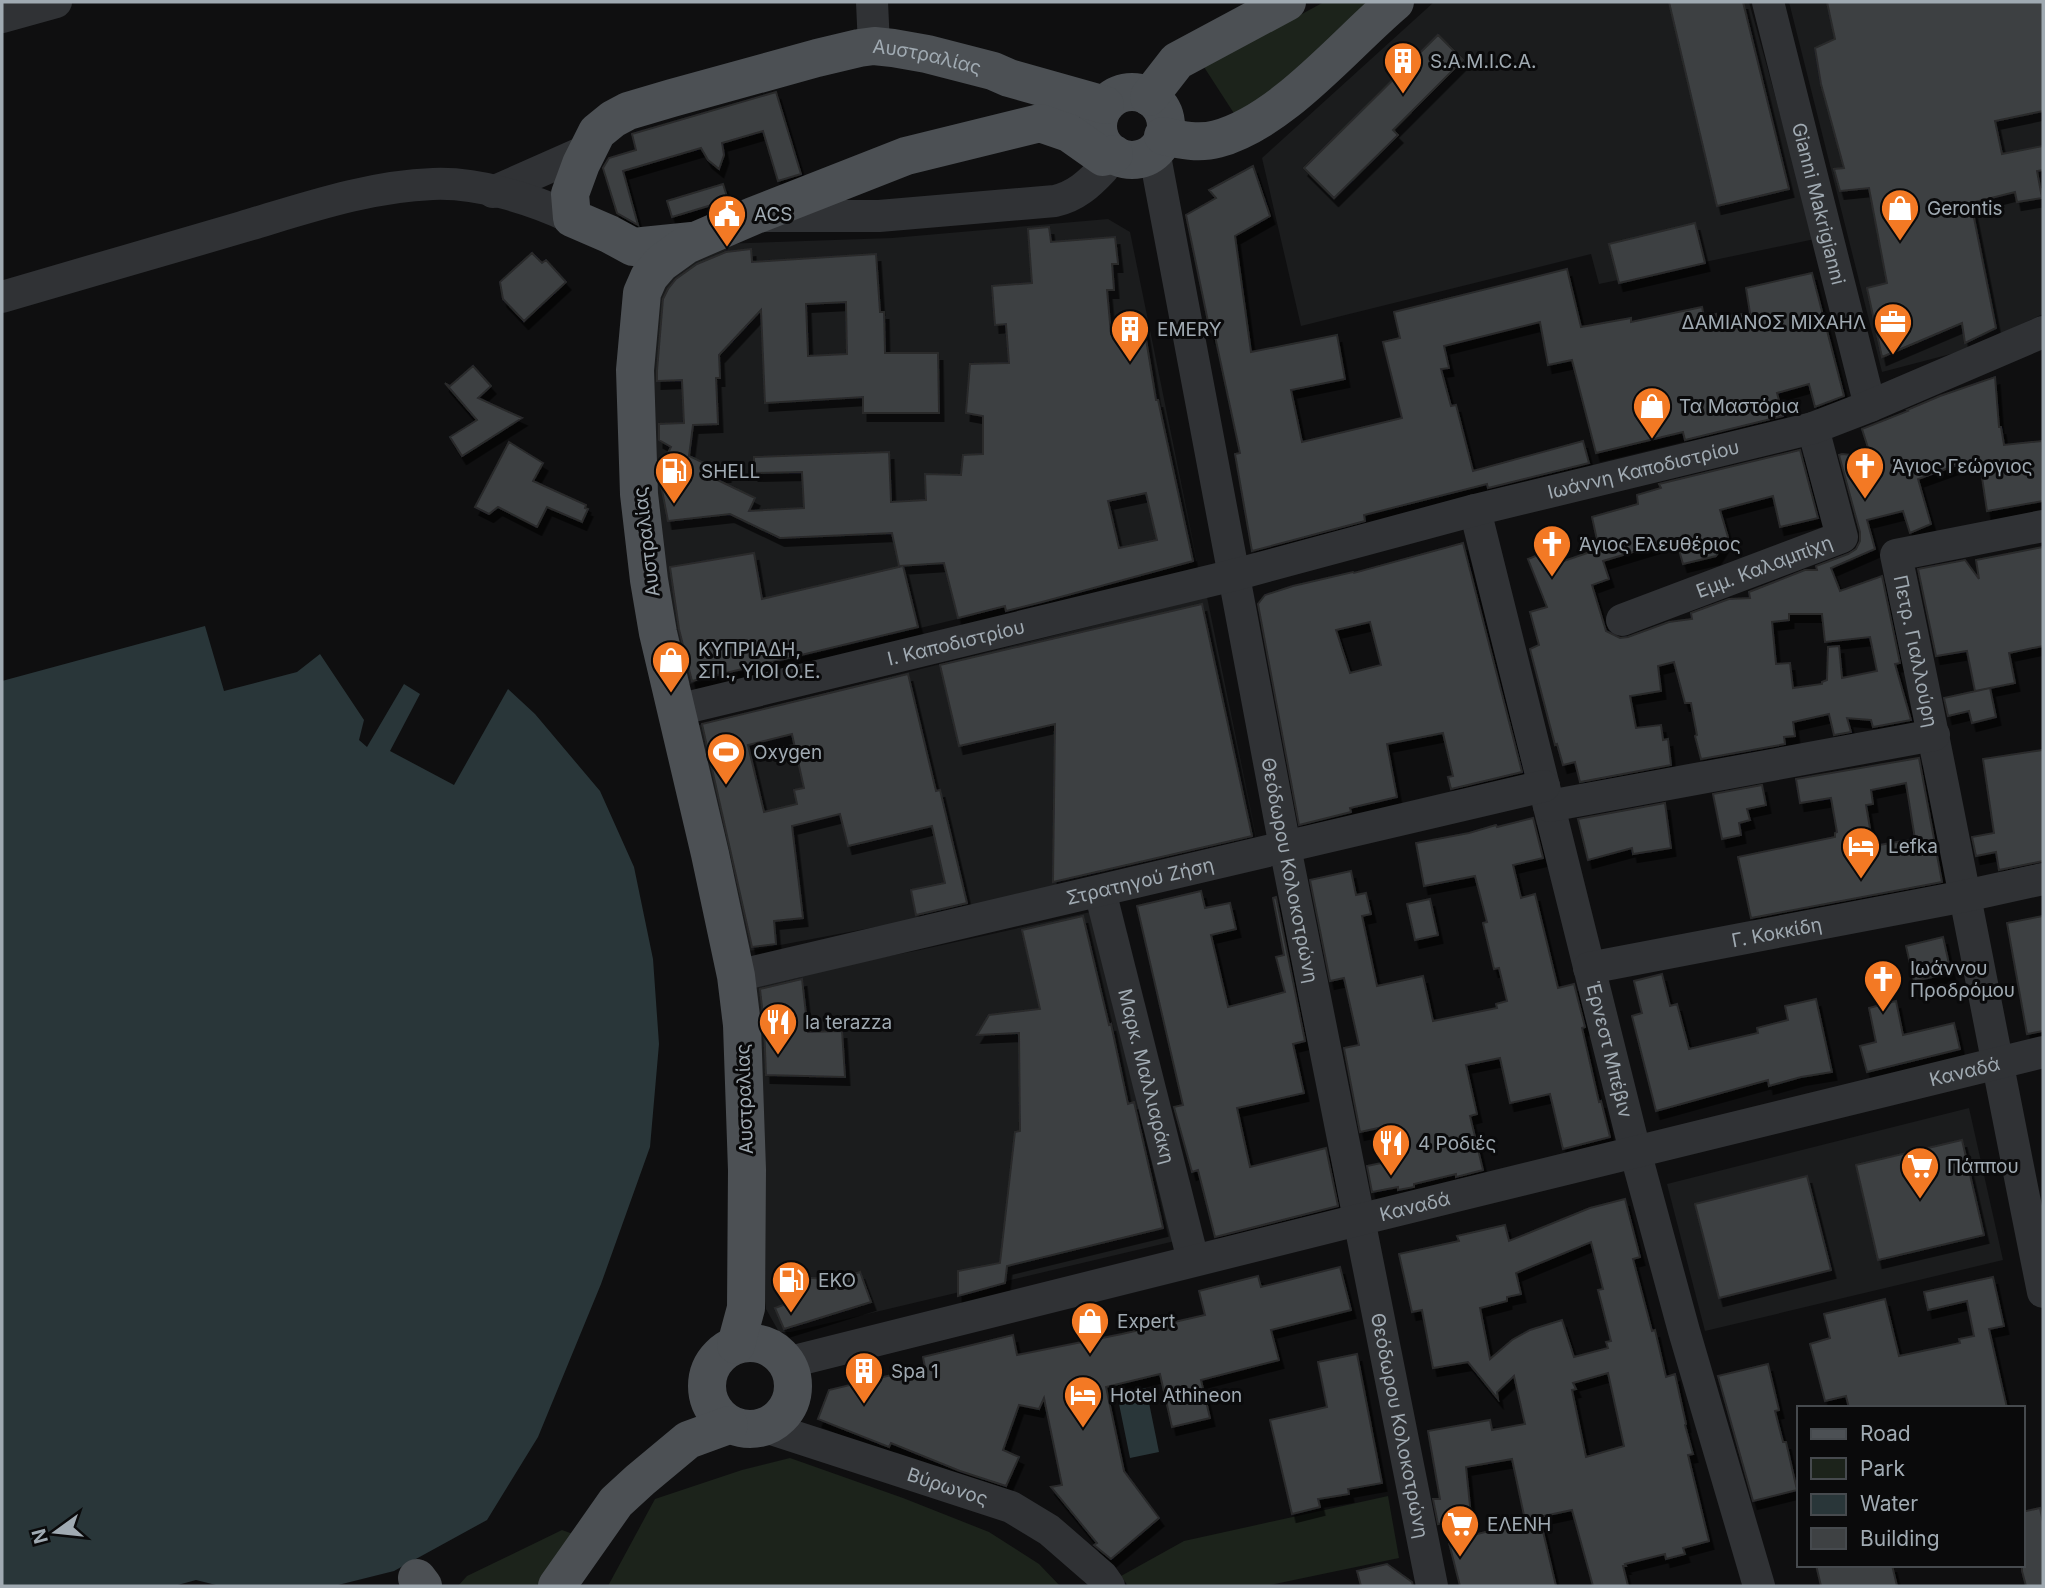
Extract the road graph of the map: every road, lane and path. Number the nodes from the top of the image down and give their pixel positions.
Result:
1 (56, 2) edge
2 (872, 2) edge
3 (1287, 2) edge
4 (1395, 2) edge
5 (1768, 2) edge
6 (2, 17) edge
7 (874, 46) junction
8 (1149, 97) junction
9 (1105, 105) junction
10 (1159, 144) junction
11 (588, 150) junction
12 (1109, 155) junction
13 (493, 192) junction
14 (753, 216) junction
15 (572, 218) junction
16 (641, 263) junction
17 (2, 297) edge
18 (2043, 332) edge
19 (1870, 406) junction
20 (1813, 428) junction
21 (1475, 510) junction
22 (2043, 526) edge
23 (1234, 575) junction
24 (1622, 620) dead end
25 (677, 710) junction
26 (1934, 735) junction
27 (1546, 796) junction
28 (1285, 847) junction
29 (2043, 879) edge
30 (1100, 891) junction
31 (1965, 896) junction
32 (1589, 968) junction
33 (736, 976) junction
34 (2043, 1052) edge
35 (1996, 1062) junction
36 (1635, 1151) junction
37 (1358, 1220) junction
38 (1193, 1260) junction
39 (2043, 1292) edge
40 (762, 1351) junction
41 (735, 1419) junction
42 (557, 1586) edge
43 (1109, 1586) edge
44 (1432, 1586) edge
45 (1759, 1586) edge

1 - 6 street
2 - 7 street
3 - 8 main road
4 - 10 main road
5 - 19 street, Gianni Makrigianni
7 - 9 main road, Αυστραλίας
7 - 11 main road, Αυστραλίας
8 - 9 main road
8 - 10 main road
9 - 12 main road
10 - 12 main road
10 - 23 street, Θεόδωρου Κολοκοτρώνη
11 - 13 street
11 - 15 main road, Αυστραλίας
12 - 14 street
12 - 14 main road
13 - 15 street
13 - 17 street
14 - 16 main road
15 - 16 main road
16 - 25 main road, Αυστραλίας
18 - 19 street, Ιωάννη Καποδιστρίου
19 - 20 street, Ιωάννη Καποδιστρίου
20 - 21 street, Ιωάννη Καποδιστρίου
20 - 24 street, Εμμ. Καλαμπίχη
21 - 23 street, Ιωάννη Καποδιστρίου
21 - 27 street, Έρνεστ Μπέβιν
22 - 26 street, Πετρ. Γιαλλούρη
23 - 25 street, Ι. Καποδιστρίου
23 - 28 street, Θεόδωρου Κολοκοτρώνη
25 - 33 main road, Αυστραλίας
26 - 27 street, Στρατηγού Ζήση
26 - 31 street, Πετρ. Γιαλλούρη
27 - 28 street, Στρατηγού Ζήση
27 - 32 street, Έρνεστ Μπέβιν
28 - 30 street, Στρατηγού Ζήση
28 - 37 street, Θεόδωρου Κολοκοτρώνη
29 - 31 street, Γ. Κοκκίδη
30 - 33 street, Στρατηγού Ζήση
30 - 38 street, Μαρκ. Μαλλιαράκη
31 - 32 street, Γ. Κοκκίδη
31 - 35 street, Πετρ. Γιαλλούρη
32 - 36 street, Έρνεστ Μπέβιν
33 - 40 main road, Αυστραλίας
34 - 35 street, Καναδά
35 - 36 street, Καναδά
35 - 39 street, Πετρ. Γιαλλούρη
36 - 37 street, Καναδά
36 - 45 street, Έρνεστ Μπέβιν
37 - 38 street, Καναδά
37 - 44 street, Θεόδωρου Κολοκοτρώνη
38 - 40 street, Καναδά
40 - 41 main road
40 - 41 main road
41 - 42 main road
41 - 43 street, Βύρωνος

